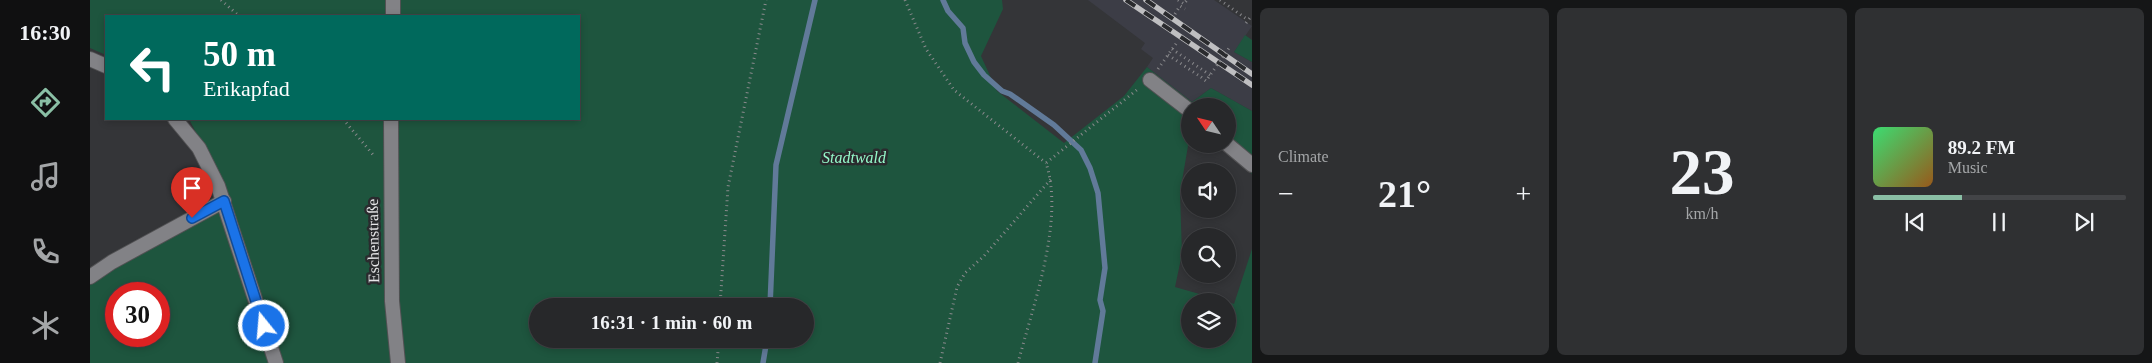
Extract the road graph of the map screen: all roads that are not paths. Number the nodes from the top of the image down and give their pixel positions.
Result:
1 (393, 0) edge
2 (393, 15) edge
3 (90, 59) edge
4 (105, 66) edge
5 (1150, 80) road end
6 (1181, 104) edge
7 (176, 120) edge
8 (391, 120) edge
9 (1236, 152) edge
10 (1252, 165) edge
11 (224, 201) junction
12 (90, 277) edge
13 (276, 363) edge
14 (398, 363) edge

1 - 2 street
3 - 4 street
5 - 6 street
7 - 11 street
8 - 14 street, Eschenstraße
9 - 10 street
11 - 12 street
11 - 13 street

